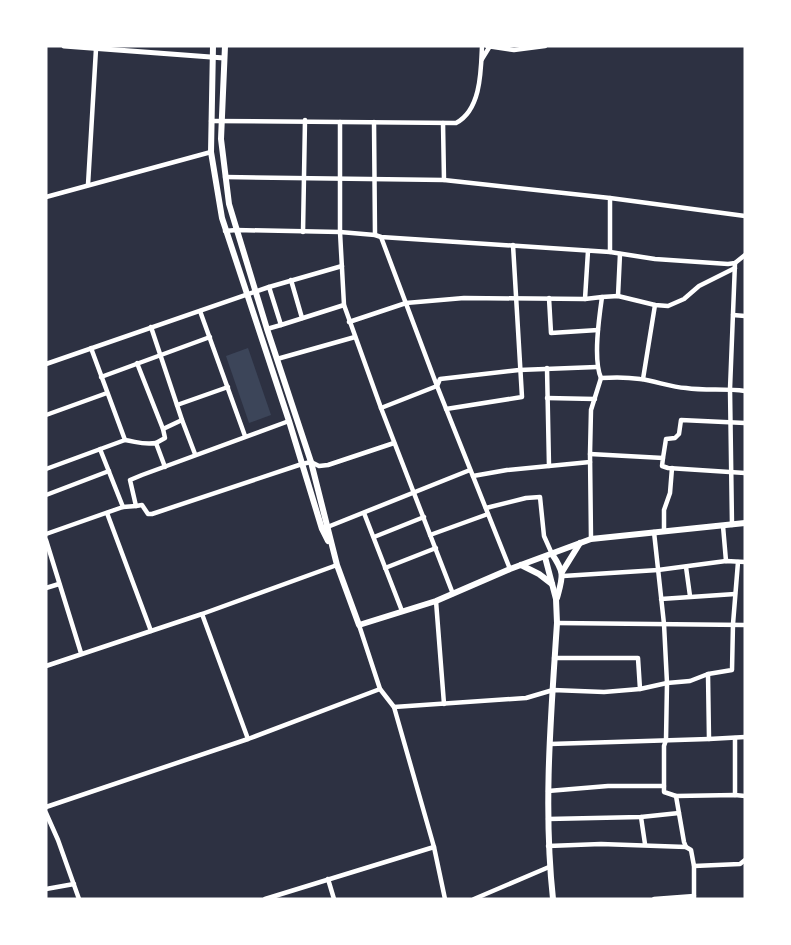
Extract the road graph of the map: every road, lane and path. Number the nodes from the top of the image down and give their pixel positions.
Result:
1 (64, 46) edge
2 (213, 46) edge
3 (225, 46) edge
4 (482, 46) edge
5 (545, 46) edge
6 (489, 47) edge
7 (96, 49) junction
8 (212, 57) junction
9 (224, 58) junction
10 (482, 60) junction
11 (305, 120) junction
12 (211, 121) junction
13 (221, 121) junction
14 (340, 122) junction
15 (374, 122) junction
16 (443, 124) junction
17 (211, 152) junction
18 (224, 177) junction
19 (304, 177) junction
20 (339, 178) junction
21 (374, 178) junction
22 (444, 180) junction
23 (88, 185) junction
24 (46, 197) edge
25 (610, 198) junction
26 (745, 216) edge
27 (236, 230) junction
28 (225, 231) junction
29 (303, 232) junction
30 (340, 232) junction
31 (375, 235) junction
32 (381, 238) junction
33 (513, 245) junction
34 (588, 250) junction
35 (610, 252) junction
36 (620, 254) junction
37 (745, 255) edge
38 (342, 266) junction
39 (735, 266) junction
40 (291, 280) junction
41 (269, 288) junction
42 (256, 292) junction
43 (246, 296) junction
44 (618, 296) junction
45 (515, 297) junction
46 (602, 297) junction
47 (550, 298) junction
48 (585, 299) junction
49 (406, 303) junction
50 (344, 305) junction
51 (655, 305) junction
52 (200, 311) junction
53 (733, 315) junction
54 (745, 316) edge
55 (302, 318) junction
56 (350, 322) junction
57 (281, 325) junction
58 (151, 327) junction
59 (267, 329) junction
60 (598, 330) junction
61 (355, 337) junction
62 (210, 338) junction
63 (91, 348) junction
64 (161, 354) junction
65 (277, 359) junction
66 (137, 363) junction
67 (46, 364) edge
68 (597, 367) junction
69 (547, 368) junction
70 (519, 370) junction
71 (101, 376) junction
72 (601, 378) junction
73 (643, 379) junction
74 (437, 386) junction
75 (228, 387) junction
76 (730, 389) junction
77 (745, 391) edge
78 (107, 393) junction
79 (547, 398) junction
80 (595, 399) junction
81 (177, 406) junction
82 (381, 408) junction
83 (446, 409) junction
84 (46, 415) edge
85 (182, 420) junction
86 (288, 421) junction
87 (731, 421) junction
88 (745, 423) edge
89 (163, 429) junction
90 (245, 436) junction
91 (125, 440) junction
92 (394, 443) junction
93 (156, 444) junction
94 (100, 449) junction
95 (196, 454) junction
96 (590, 454) junction
97 (663, 458) junction
98 (311, 462) junction
99 (590, 462) junction
100 (302, 464) junction
101 (550, 466) junction
102 (165, 467) junction
103 (672, 468) junction
104 (46, 469) edge
105 (470, 470) junction
106 (110, 471) junction
107 (730, 471) junction
108 (745, 473) edge
109 (473, 476) junction
110 (413, 492) junction
111 (46, 495) edge
112 (123, 506) junction
113 (136, 506) junction
114 (486, 508) junction
115 (108, 513) junction
116 (364, 513) junction
117 (488, 514) junction
118 (424, 517) junction
119 (745, 524) edge
120 (732, 525) junction
121 (723, 526) junction
122 (325, 528) junction
123 (664, 531) junction
124 (654, 532) junction
125 (46, 534) edge
126 (430, 536) junction
127 (374, 537) junction
128 (592, 539) junction
129 (46, 540) edge
130 (580, 544) junction
131 (436, 548) junction
132 (551, 550) junction
133 (545, 556) junction
134 (726, 561) junction
135 (738, 562) junction
136 (745, 562) edge
137 (337, 565) junction
138 (521, 565) junction
139 (686, 567) junction
140 (385, 568) junction
141 (510, 569) junction
142 (658, 570) junction
143 (562, 574) junction
144 (59, 584) junction
145 (554, 586) junction
146 (46, 588) edge
147 (453, 594) junction
148 (736, 594) junction
149 (690, 596) junction
150 (556, 599) junction
151 (661, 599) junction
152 (436, 601) junction
153 (402, 611) junction
154 (202, 614) junction
155 (557, 623) junction
156 (664, 624) junction
157 (733, 624) junction
158 (359, 625) junction
159 (745, 625) edge
160 (151, 631) junction
161 (81, 653) junction
162 (554, 658) junction
163 (46, 666) edge
164 (708, 674) junction
165 (667, 683) junction
166 (380, 689) junction
167 (640, 689) junction
168 (552, 690) junction
169 (444, 704) junction
170 (394, 707) junction
171 (735, 738) junction
172 (745, 738) edge
173 (248, 739) junction
174 (709, 739) junction
175 (666, 740) junction
176 (550, 744) junction
177 (664, 786) junction
178 (548, 792) junction
179 (735, 795) junction
180 (676, 796) junction
181 (745, 796) edge
182 (46, 807) edge
183 (46, 813) edge
184 (679, 813) junction
185 (641, 817) junction
186 (548, 820) junction
187 (645, 844) junction
188 (548, 846) junction
189 (434, 847) junction
190 (686, 847) junction
191 (745, 860) edge
192 (694, 866) junction
193 (550, 867) junction
194 (328, 880) junction
195 (74, 884) junction
196 (46, 889) edge
197 (268, 898) edge
198 (694, 898) edge
199 (79, 899) edge
200 (334, 899) edge
201 (445, 899) edge
202 (474, 899) edge
203 (553, 899) edge
204 (654, 899) edge

1 - 7 street
2 - 8 main road
3 - 9 main road
4 - 10 street
5 - 6 street
6 - 10 street
7 - 8 street
7 - 23 street
8 - 9 street
8 - 12 main road
9 - 13 main road
10 - 16 street
11 - 13 street
11 - 14 street
11 - 19 street
12 - 13 street
12 - 17 main road
13 - 18 main road
14 - 15 street
14 - 20 street
15 - 16 street
15 - 21 street
16 - 22 street
17 - 23 street
17 - 28 main road
18 - 19 street
18 - 27 main road
19 - 20 street
19 - 29 street
20 - 21 street
20 - 30 street
21 - 22 street
21 - 31 street
22 - 25 street
23 - 24 street
25 - 26 street
25 - 35 street
27 - 28 street
27 - 29 street
27 - 42 main road
28 - 43 main road
29 - 30 street
30 - 31 street
30 - 38 street
31 - 32 street
32 - 33 street
32 - 49 street
33 - 34 street
33 - 45 street
34 - 35 street
34 - 48 street
35 - 36 street
36 - 39 street
36 - 44 street
37 - 39 street
38 - 40 street
38 - 50 street
39 - 51 street
39 - 53 street
40 - 41 street
40 - 55 street
41 - 42 street
41 - 57 street
42 - 43 street
42 - 59 main road
43 - 52 street
43 - 86 main road
44 - 46 street
44 - 51 street
45 - 47 street
45 - 49 street
45 - 70 street
46 - 48 street
46 - 60 street
47 - 48 street
47 - 60 street
49 - 56 street
49 - 74 street
50 - 55 street
50 - 56 street
51 - 73 street
52 - 58 street
52 - 62 street
53 - 54 street
53 - 76 street
55 - 57 street
56 - 61 street
57 - 59 street
58 - 63 street
58 - 64 street
59 - 65 main road
60 - 68 street
61 - 65 street
61 - 82 street
62 - 64 street
62 - 75 street
63 - 67 street
63 - 71 street
64 - 66 street
64 - 81 street
65 - 98 main road
66 - 71 street
66 - 89 street
68 - 69 street
68 - 72 street
69 - 70 street
69 - 79 street
70 - 74 street
70 - 83 street
71 - 78 street
72 - 73 street
72 - 80 street
73 - 76 street
74 - 82 street
74 - 83 street
75 - 81 street
75 - 90 street
76 - 77 street
76 - 87 street
78 - 84 street
78 - 91 street
79 - 80 street
79 - 101 street
80 - 96 street
81 - 85 street
82 - 92 street
83 - 105 street
85 - 89 street
85 - 95 street
86 - 90 street
86 - 100 main road
87 - 88 street
87 - 97 street
87 - 107 street
89 - 93 street
90 - 95 street
91 - 93 street
91 - 94 street
92 - 98 street
92 - 110 street
93 - 102 street
94 - 104 street
94 - 106 street
95 - 102 street
96 - 97 street
96 - 99 street
97 - 103 street
98 - 100 street
98 - 122 main road
99 - 101 street
99 - 128 street
100 - 113 street
100 - 122 main road
101 - 109 street
102 - 113 street
103 - 107 street
103 - 123 street
105 - 109 street
105 - 110 street
106 - 111 street
106 - 112 street
107 - 108 street
107 - 120 street
109 - 114 street
110 - 116 street
110 - 118 street
112 - 113 street
112 - 115 street
114 - 117 street
114 - 132 street
115 - 125 street
115 - 160 street
116 - 122 street
116 - 127 street
117 - 126 street
117 - 141 street
118 - 126 street
118 - 127 street
119 - 120 main road
120 - 121 main road
121 - 123 main road
121 - 134 street
122 - 137 main road
123 - 124 main road
124 - 128 main road
124 - 142 street
126 - 131 street
127 - 140 street
128 - 130 main road
129 - 144 street
130 - 132 main road
130 - 143 main road
131 - 140 street
131 - 147 street
132 - 133 main road
132 - 143 main road
133 - 138 main road
133 - 145 main road
134 - 135 street
134 - 139 street
135 - 136 street
135 - 148 street
137 - 154 street
137 - 158 main road
138 - 141 main road
138 - 145 main road
139 - 142 street
139 - 149 street
140 - 153 street
141 - 147 main road
142 - 143 street
142 - 151 street
143 - 150 main road
144 - 146 street
144 - 161 street
145 - 150 main road
147 - 152 main road
148 - 149 street
148 - 157 street
149 - 151 street
150 - 155 main road
151 - 156 street
152 - 153 main road
152 - 169 street
153 - 158 main road
154 - 160 street
154 - 173 street
155 - 156 street
155 - 162 main road
156 - 157 street
156 - 165 street
157 - 159 street
157 - 164 street
158 - 166 street
160 - 161 street
161 - 163 street
162 - 167 street
162 - 168 main road
164 - 165 street
164 - 174 street
165 - 167 street
165 - 175 street
166 - 170 street
166 - 173 street
167 - 168 street
168 - 169 street
168 - 176 main road
169 - 170 street
170 - 189 street
171 - 172 street
171 - 174 street
171 - 179 street
173 - 182 street
174 - 175 street
175 - 176 street
175 - 177 street
176 - 178 main road
177 - 178 street
177 - 180 street
178 - 186 main road
179 - 180 street
179 - 181 street
180 - 184 street
183 - 195 street
184 - 185 street
184 - 190 street
185 - 186 street
185 - 187 street
186 - 188 main road
187 - 188 street
187 - 190 street
188 - 193 main road
189 - 194 street
189 - 201 street
190 - 192 street
191 - 192 street
192 - 198 street
193 - 202 street
193 - 203 main road
194 - 197 street
194 - 200 street
195 - 196 street
195 - 199 street
198 - 204 street

